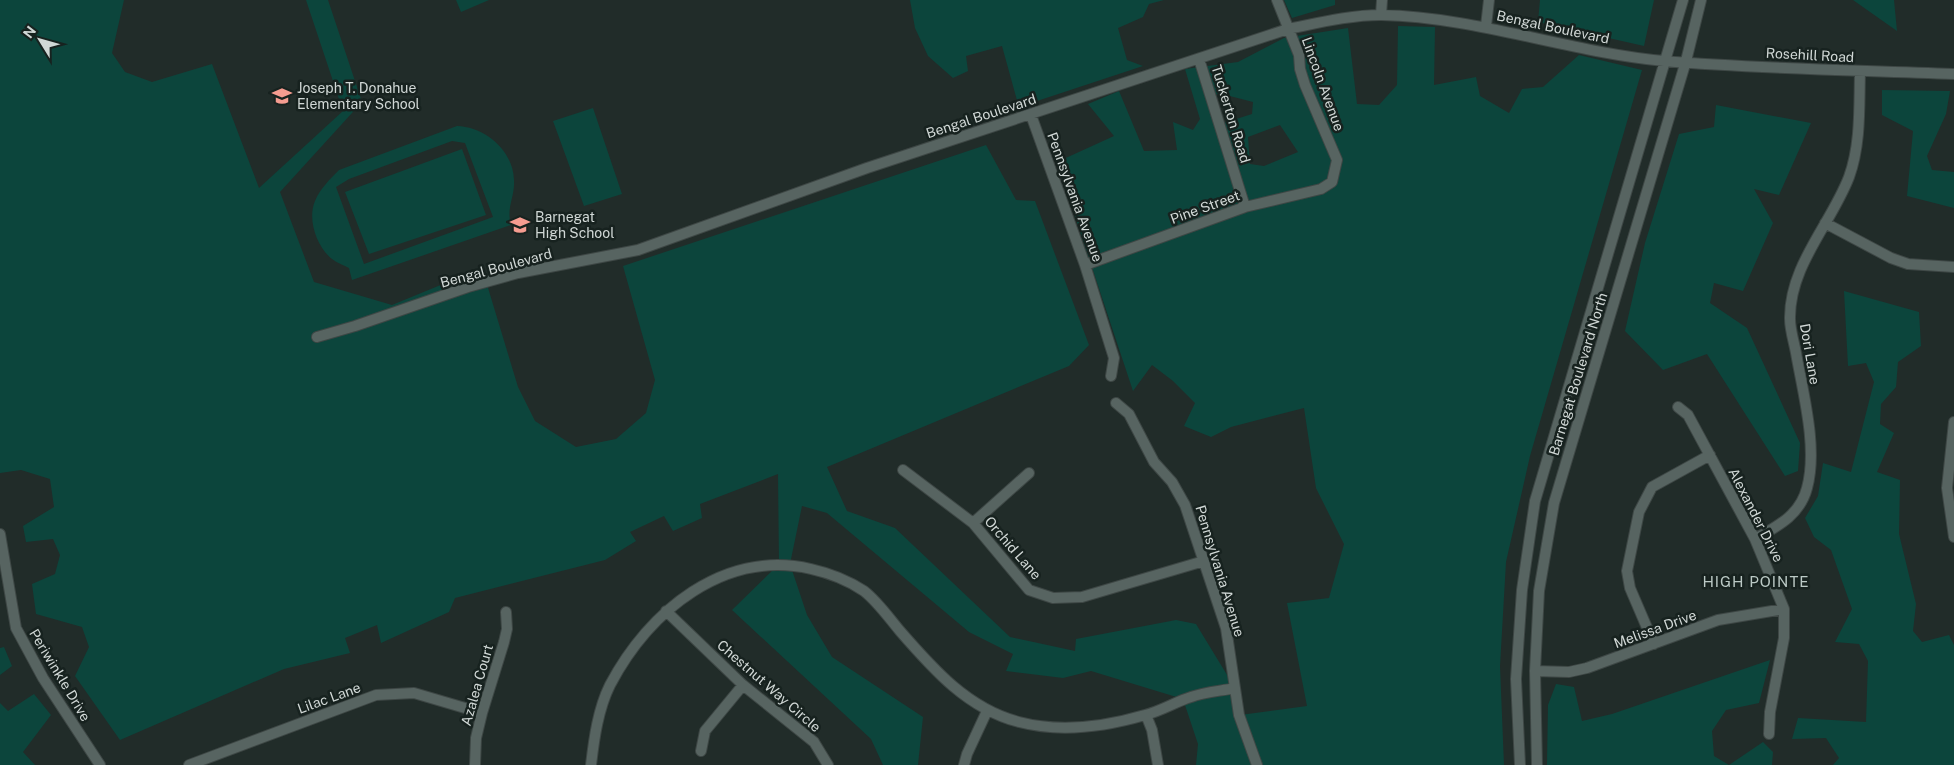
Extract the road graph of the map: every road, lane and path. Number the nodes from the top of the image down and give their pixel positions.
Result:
1 (1277, 0) edge
2 (1382, 0) edge
3 (1489, 0) edge
4 (1683, 0) edge
5 (1701, 0) edge
6 (1380, 16) junction
7 (1486, 26) junction
8 (1288, 29) junction
9 (1199, 59) junction
10 (1665, 61) junction
11 (1686, 61) junction
12 (1860, 72) junction
13 (1954, 74) edge
14 (1031, 115) junction
15 (1334, 178) joint
16 (1245, 207) junction
17 (1825, 223) junction
18 (1085, 266) junction
19 (1954, 266) edge
20 (316, 337) dead end
21 (1111, 376) dead end
22 (1116, 403) dead end
23 (1678, 407) dead end
24 (1954, 422) edge
25 (1710, 455) junction
26 (903, 470) dead end
27 (1029, 473) dead end
28 (973, 523) junction
29 (0, 534) edge
30 (1954, 537) edge
31 (1755, 539) junction
32 (1204, 561) junction
33 (1784, 609) junction
34 (666, 611) junction
35 (506, 612) dead end
36 (1654, 644) junction
37 (1535, 671) junction
38 (743, 685) junction
39 (1235, 688) junction
40 (986, 711) junction
41 (482, 713) junction
42 (1146, 715) junction
43 (1769, 734) dead end
44 (701, 751) dead end
45 (100, 765) edge
46 (189, 765) edge
47 (475, 765) edge
48 (591, 765) edge
49 (828, 765) edge
50 (964, 765) edge
51 (1158, 765) edge
52 (1257, 765) edge
53 (1520, 765) edge
54 (1537, 765) edge

1 - 8 street, Lincoln Avenue
2 - 6 street
3 - 7 street
4 - 10 street, Barnegat Boulevard North
5 - 11 street, Barnegat Boulevard North
6 - 7 street, Bengal Boulevard
6 - 8 street, Bengal Boulevard
7 - 10 street, Bengal Boulevard
8 - 9 street, Bengal Boulevard
8 - 15 street, Lincoln Avenue
9 - 14 street, Bengal Boulevard
9 - 16 street, Tuckerton Road
10 - 11 street, Rosehill Road
10 - 53 street, Barnegat Boulevard North
11 - 12 street, Rosehill Road
11 - 37 street, Barnegat Boulevard North
12 - 13 street, Rosehill Road
12 - 17 street, Dori Lane
14 - 18 street, Pennsylvania Avenue
14 - 20 street, Bengal Boulevard
15 - 16 street, Pine Street
16 - 18 street, Pine Street
17 - 19 street
17 - 31 street, Dori Lane
18 - 21 street, Pennsylvania Avenue
22 - 32 street, Pennsylvania Avenue
23 - 25 street, Alexander Drive
24 - 30 street
25 - 31 street, Alexander Drive
25 - 36 street
26 - 28 street, Orchid Lane
27 - 28 street
28 - 32 street, Orchid Lane
29 - 45 street, Periwinkle Drive
31 - 33 street, Alexander Drive
32 - 39 street, Pennsylvania Avenue
33 - 36 street, Melissa Drive
33 - 43 street, Alexander Drive
34 - 38 street, Chestnut Way Circle
34 - 40 street
34 - 48 street
35 - 41 street, Azalea Court
36 - 37 street, Melissa Drive
37 - 54 street, Barnegat Boulevard North
38 - 44 street
38 - 49 street, Chestnut Way Circle
39 - 42 street
39 - 52 street, Pennsylvania Avenue
40 - 42 street
40 - 50 street
41 - 46 street, Lilac Lane
41 - 47 street, Azalea Court
42 - 51 street

